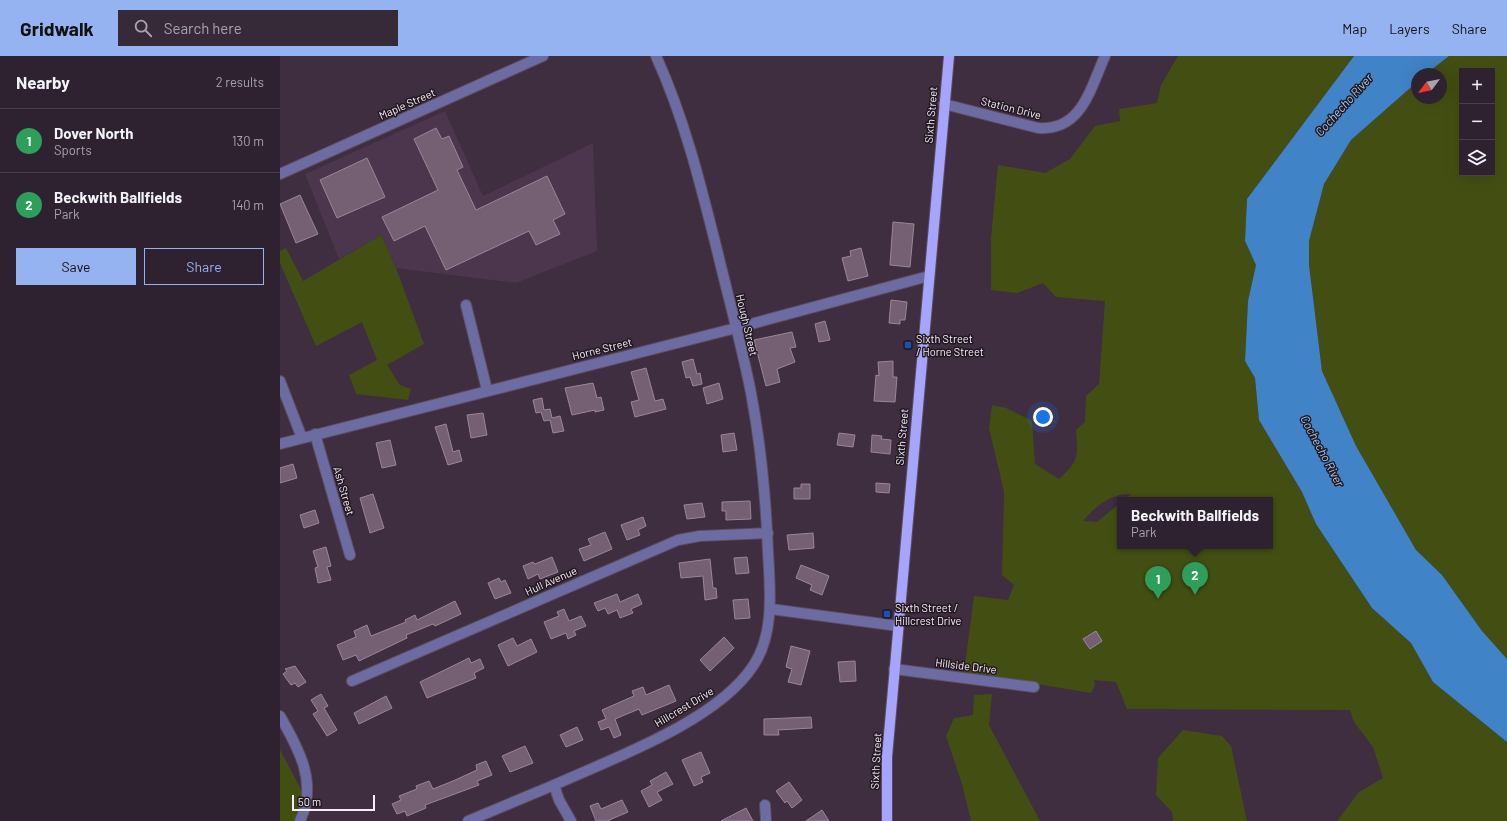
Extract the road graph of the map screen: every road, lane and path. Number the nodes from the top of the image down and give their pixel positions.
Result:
1 (543, 56) edge
2 (656, 56) edge
3 (949, 56) edge
4 (1105, 56) edge
5 (944, 104) junction
6 (280, 174) edge
7 (929, 276) junction
8 (466, 305) dead end
9 (736, 328) junction
10 (280, 381) edge
11 (487, 390) junction
12 (315, 434) junction
13 (302, 438) junction
14 (280, 444) edge
15 (768, 533) junction
16 (350, 555) dead end
17 (771, 609) junction
18 (898, 626) junction
19 (894, 669) junction
20 (352, 681) dead end
21 (1034, 687) dead end
22 (280, 716) edge
23 (554, 785) junction
24 (765, 805) dead end
25 (300, 821) edge
26 (468, 821) edge
27 (571, 821) edge
28 (766, 821) edge
29 (887, 821) edge

1 - 6 street, Maple Street
2 - 9 street, Hough Street
3 - 5 main road, Sixth Street
4 - 5 street, Station Drive
5 - 7 main road, Sixth Street
7 - 9 street, Horne Street
7 - 18 main road, Sixth Street
8 - 11 street
9 - 11 street, Horne Street
9 - 15 street, Hough Street
10 - 13 street
11 - 12 street, Horne Street
12 - 13 street, Horne Street
12 - 16 street, Ash Street
13 - 14 street, Horne Street
15 - 17 street, Hough Street
15 - 20 street, Hull Avenue
17 - 18 street
17 - 23 street, Hillcrest Drive
18 - 19 main road, Sixth Street
19 - 21 street, Hillside Drive
19 - 29 main road, Sixth Street
22 - 25 street
23 - 26 street, Hillcrest Drive
23 - 27 street
24 - 28 street

